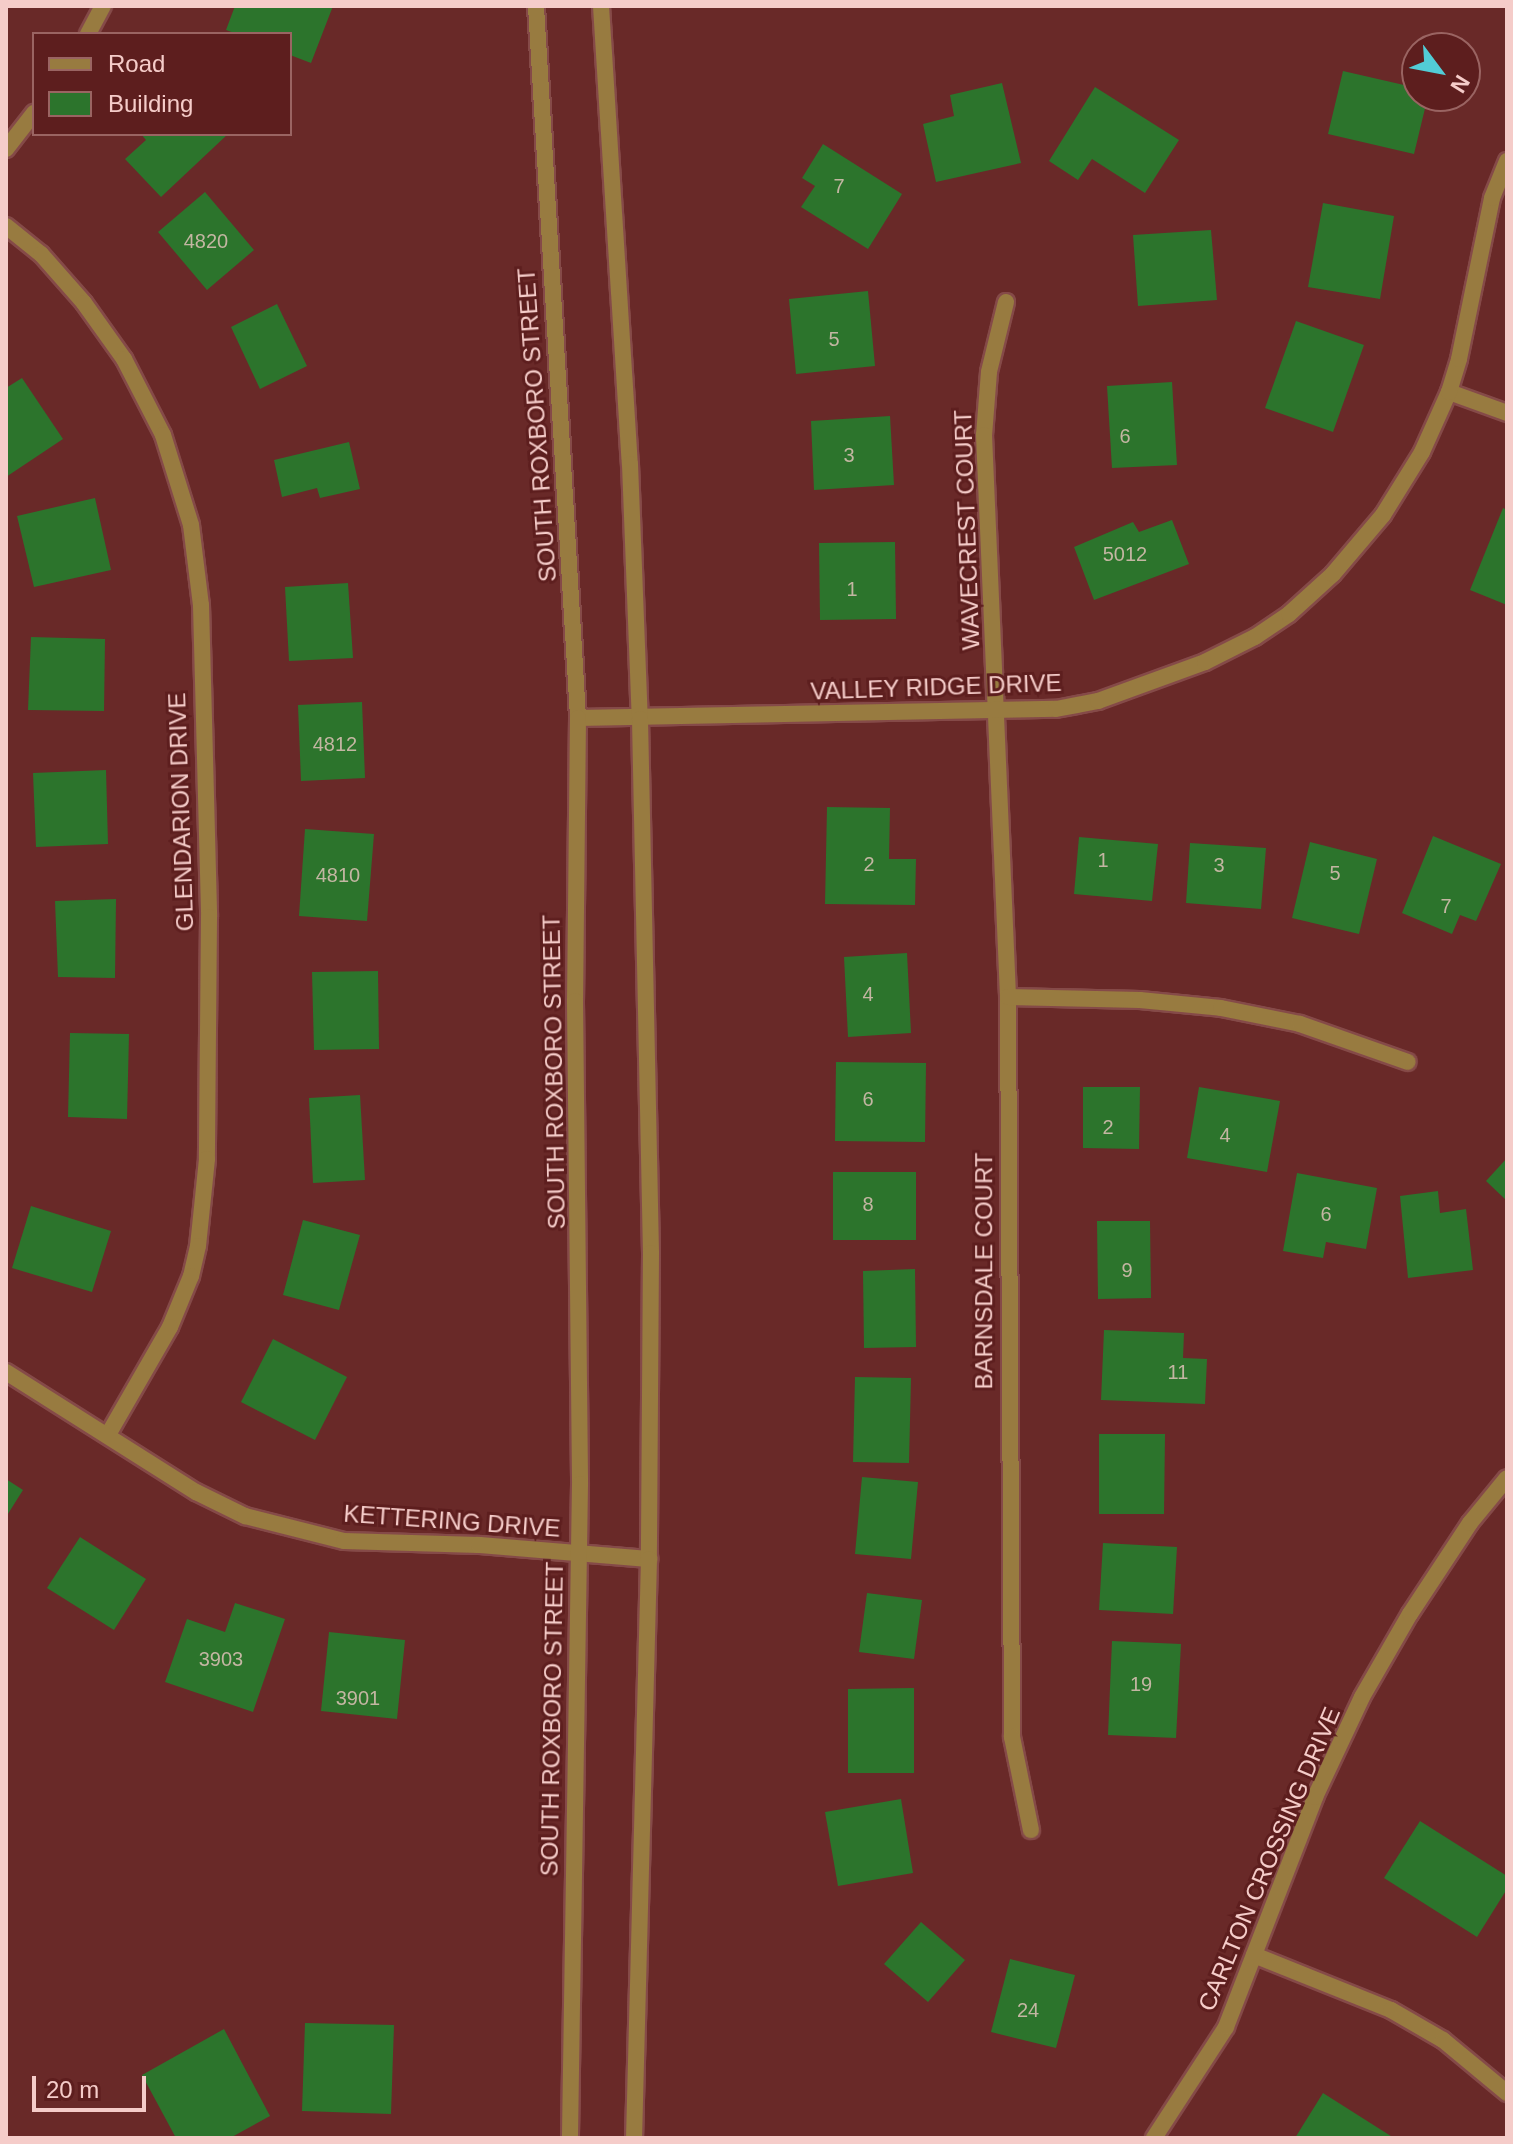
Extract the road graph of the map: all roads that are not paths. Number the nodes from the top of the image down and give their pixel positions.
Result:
1 (103, 6) edge
2 (536, 6) edge
3 (601, 6) edge
4 (89, 32) edge
5 (32, 116) edge
6 (6, 149) edge
7 (1507, 161) edge
8 (6, 226) edge
9 (1006, 302) dead end
10 (1449, 392) junction
11 (1507, 413) edge
12 (996, 710) junction
13 (578, 718) junction
14 (640, 719) junction
15 (1008, 997) junction
16 (1408, 1062) dead end
17 (6, 1372) edge
18 (108, 1435) junction
19 (1507, 1478) edge
20 (579, 1554) junction
21 (649, 1559) junction
22 (1031, 1830) dead end
23 (1254, 1955) junction
24 (1507, 2093) edge
25 (570, 2138) edge
26 (634, 2138) edge
27 (1154, 2138) edge

1 - 4 street
2 - 13 street, SOUTH ROXBORO STREET
3 - 14 street
5 - 6 street
7 - 10 street, VALLEY RIDGE DRIVE
8 - 18 street, GLENDARION DRIVE
9 - 12 street, WAVECREST COURT
10 - 11 street
10 - 12 street, VALLEY RIDGE DRIVE
12 - 14 street, VALLEY RIDGE DRIVE
12 - 15 street, BARNSDALE COURT
13 - 14 street, VALLEY RIDGE DRIVE
13 - 20 street, SOUTH ROXBORO STREET
14 - 21 street
15 - 16 street
15 - 22 street, BARNSDALE COURT
17 - 18 street, KETTERING DRIVE
18 - 20 street, KETTERING DRIVE
19 - 23 street, CARLTON CROSSING DRIVE
20 - 21 street, KETTERING DRIVE
20 - 25 street, SOUTH ROXBORO STREET
21 - 26 street
23 - 24 street
23 - 27 street, CARLTON CROSSING DRIVE

